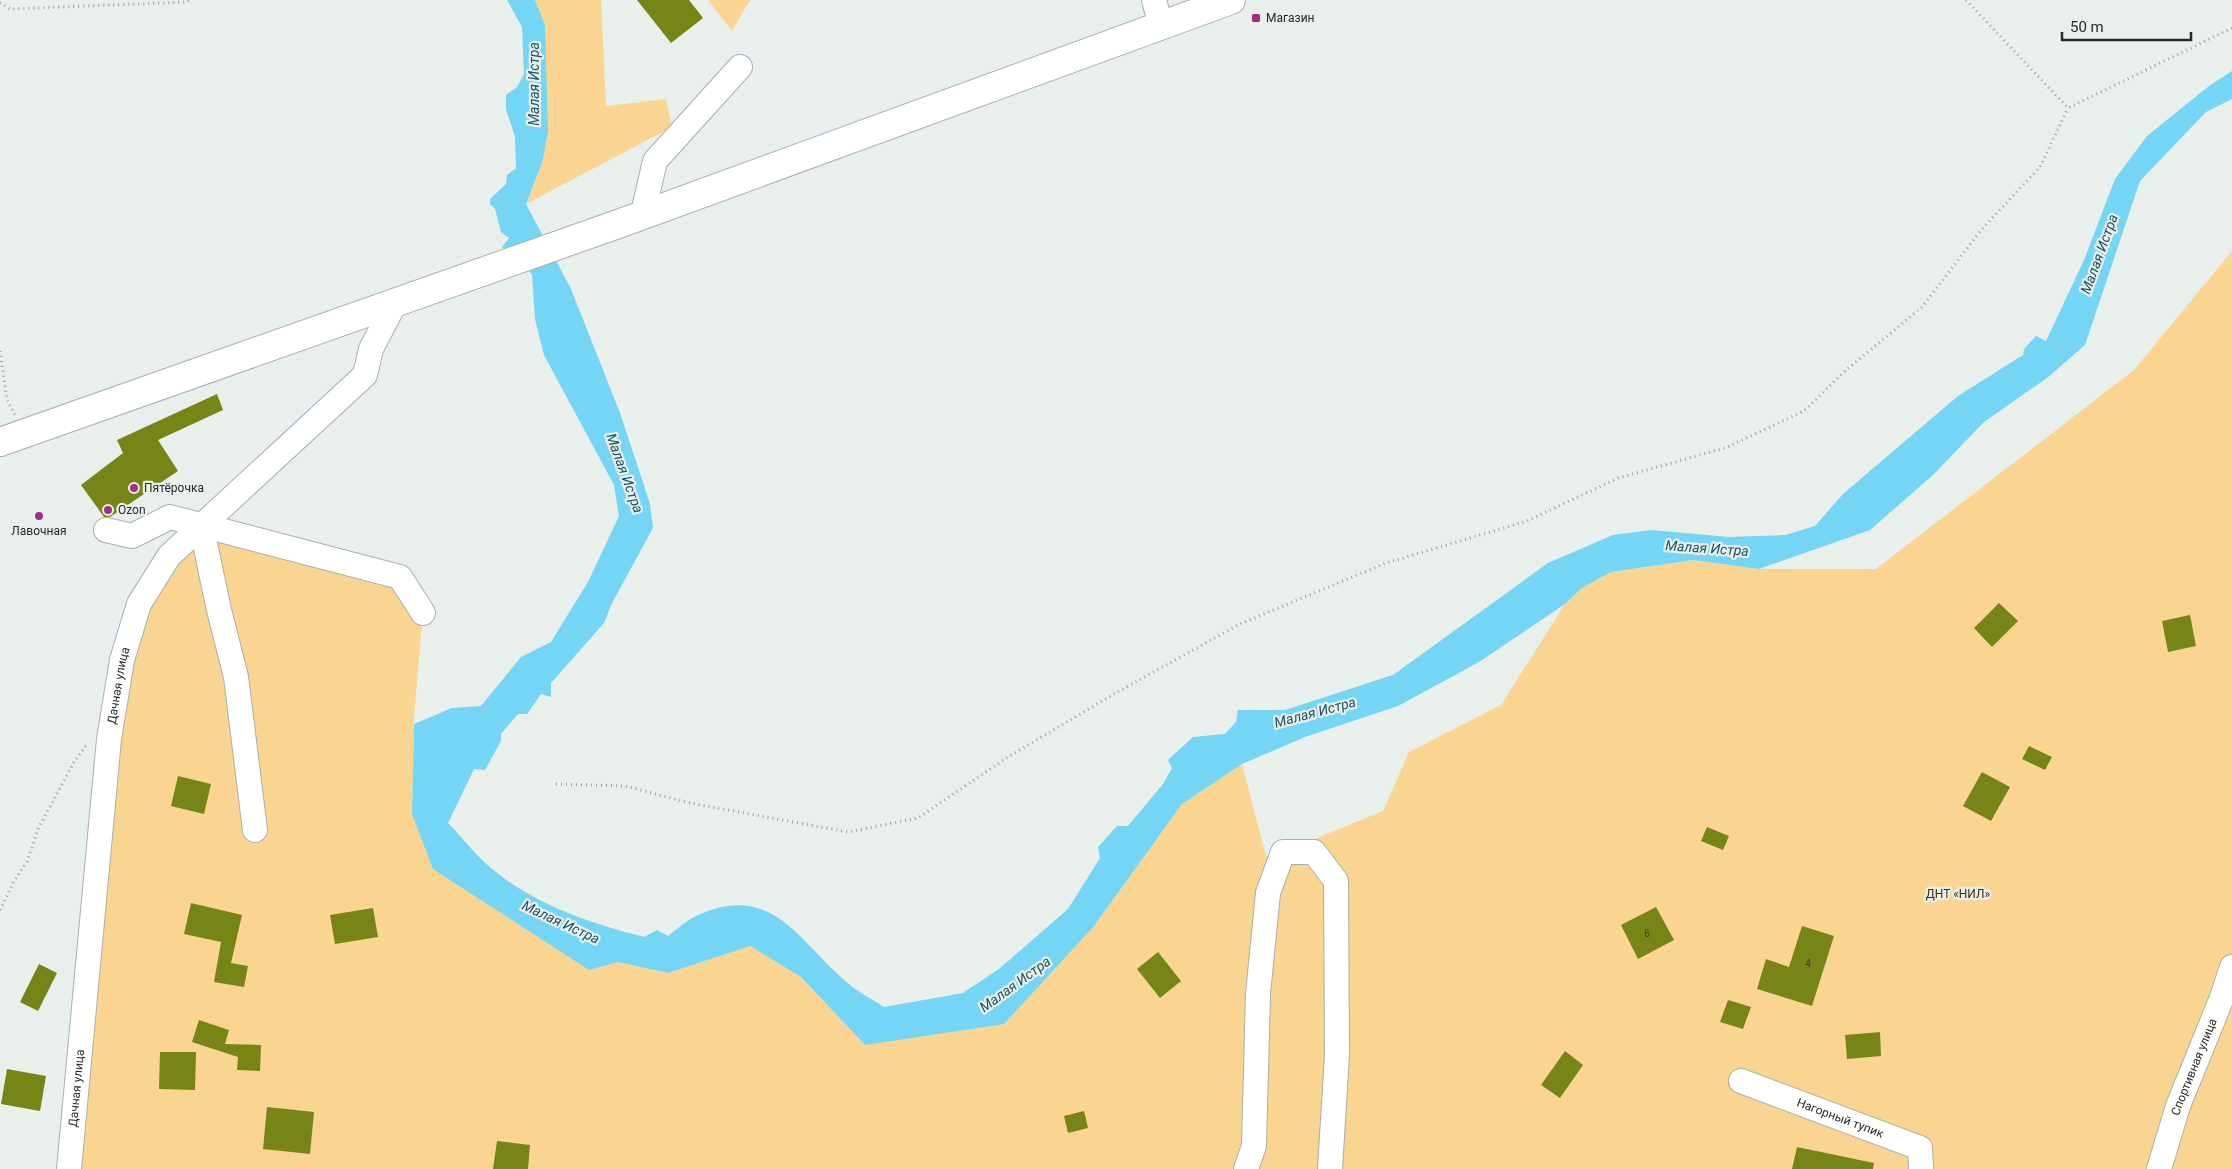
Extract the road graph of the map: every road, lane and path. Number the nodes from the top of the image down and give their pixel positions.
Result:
1 (189, 0) edge
2 (1231, 0) edge
3 (1966, 0) edge
4 (0, 3) edge
5 (1157, 13) edge
6 (2232, 28) edge
7 (740, 67) dead end
8 (2068, 108) junction
9 (632, 218) junction
10 (395, 303) junction
11 (0, 351) edge
12 (12, 438) edge
13 (201, 525) junction
14 (106, 530) dead end
15 (424, 613) dead end
16 (108, 739) junction
17 (556, 784) dead end
18 (255, 830) dead end
19 (0, 910) edge
20 (2232, 967) edge
21 (1741, 1081) dead end
22 (69, 1169) edge
23 (1246, 1169) edge
24 (1330, 1169) edge
25 (1921, 1169) edge
26 (2159, 1169) edge

1 - 4 path
2 - 5 main road
3 - 8 path
5 - 9 main road
6 - 8 path
7 - 9 street
8 - 17 path
9 - 10 main road
10 - 12 main road
10 - 13 street, Дачная улица
11 - 12 path
13 - 14 street
13 - 15 street
13 - 16 street, Дачная улица
13 - 18 street
16 - 19 path
16 - 22 street, Дачная улица
20 - 26 street, Спортивная улица
21 - 25 street, Нагорный тупик
23 - 24 street

